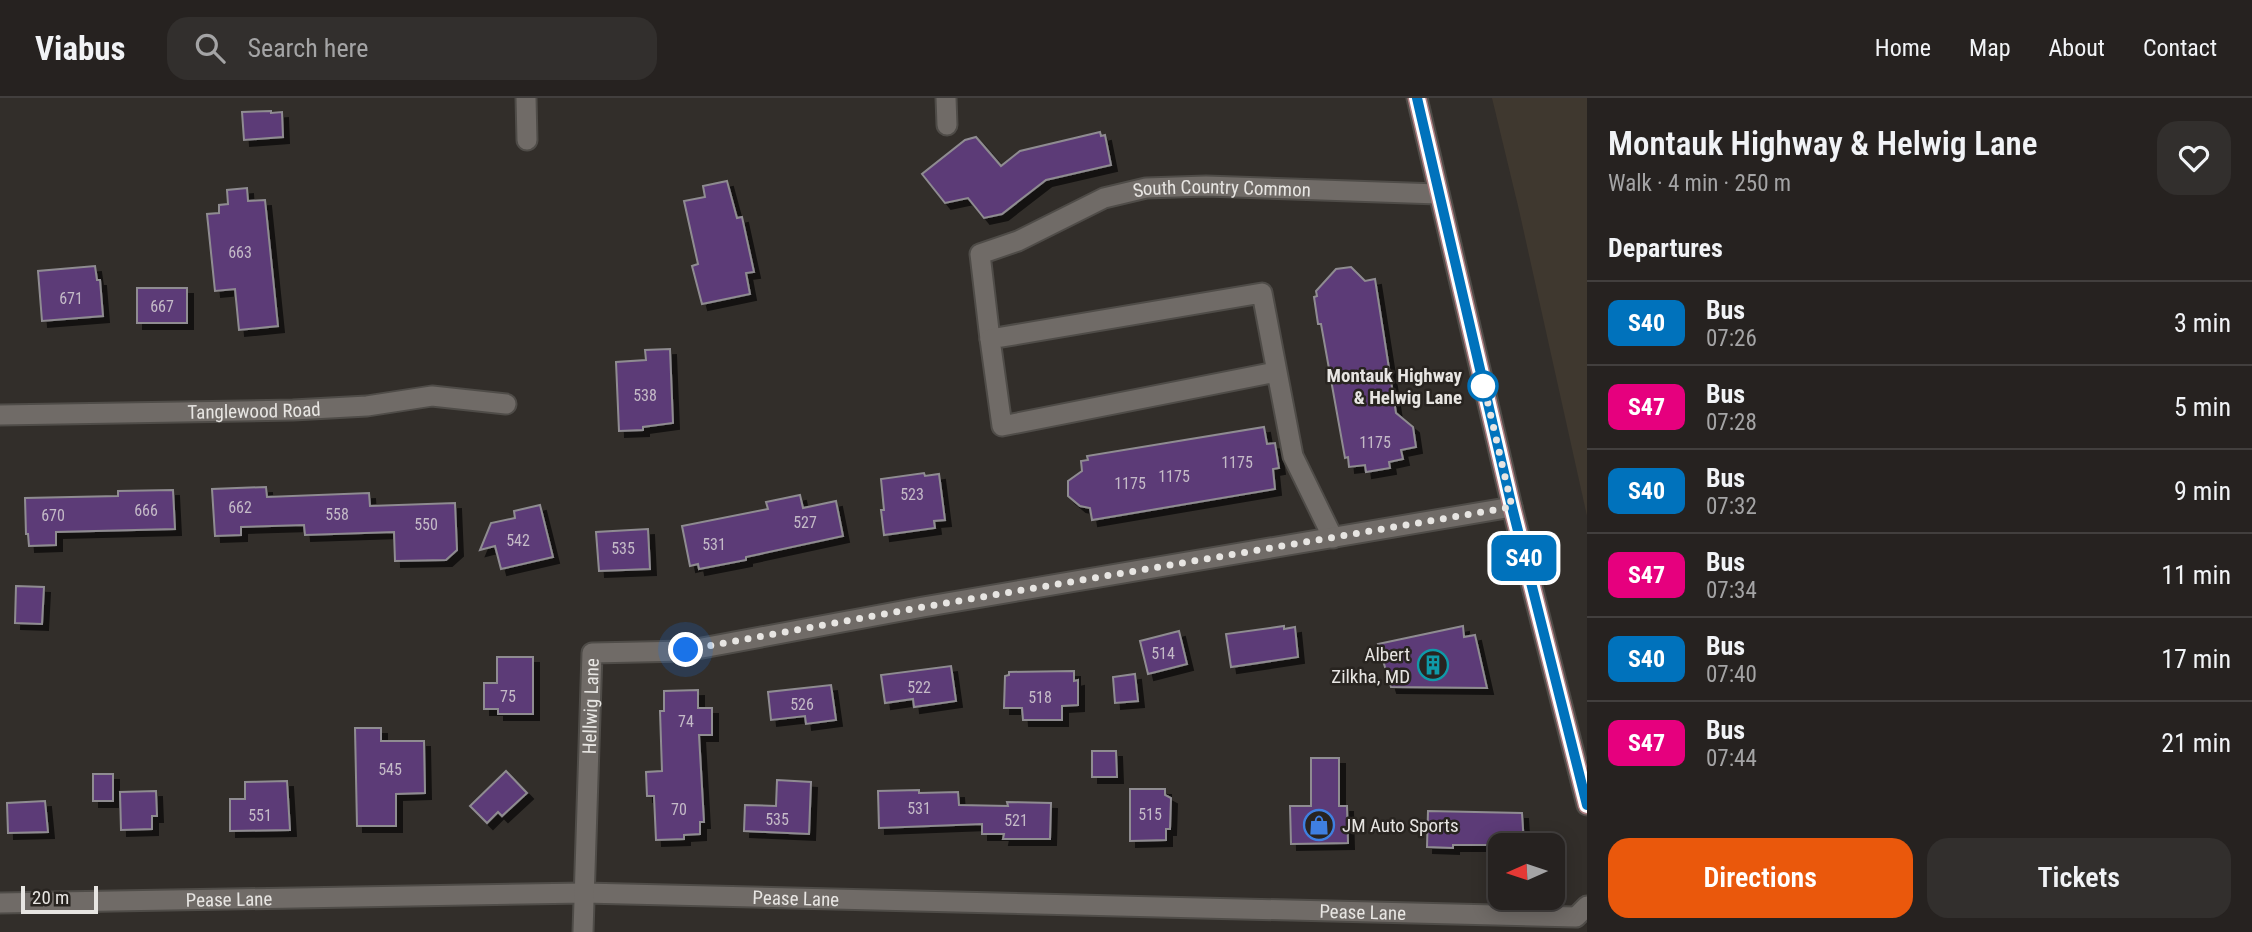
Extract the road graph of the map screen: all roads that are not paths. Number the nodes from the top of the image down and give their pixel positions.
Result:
1 (526, 98) edge
2 (946, 98) edge
3 (1417, 98) edge
4 (947, 125) dead end
5 (527, 140) dead end
6 (1438, 194) junction
7 (990, 339) junction
8 (1276, 372) junction
9 (506, 404) dead end
10 (0, 415) edge
11 (1512, 507) junction
12 (1333, 538) junction
13 (1587, 805) edge
14 (584, 893) junction
15 (0, 903) edge
16 (1587, 906) edge
17 (583, 932) edge

1 - 5 street
2 - 4 street
3 - 6 main road
6 - 7 street, South Country Common
6 - 11 main road
7 - 8 street
7 - 8 street
8 - 12 street
9 - 10 street, Tanglewood Road
11 - 12 street, Hellwig Lane
11 - 13 main road
12 - 14 street, Hellwig Lane
14 - 15 street, Pease Lane
14 - 16 street, Pease Lane
14 - 17 street

